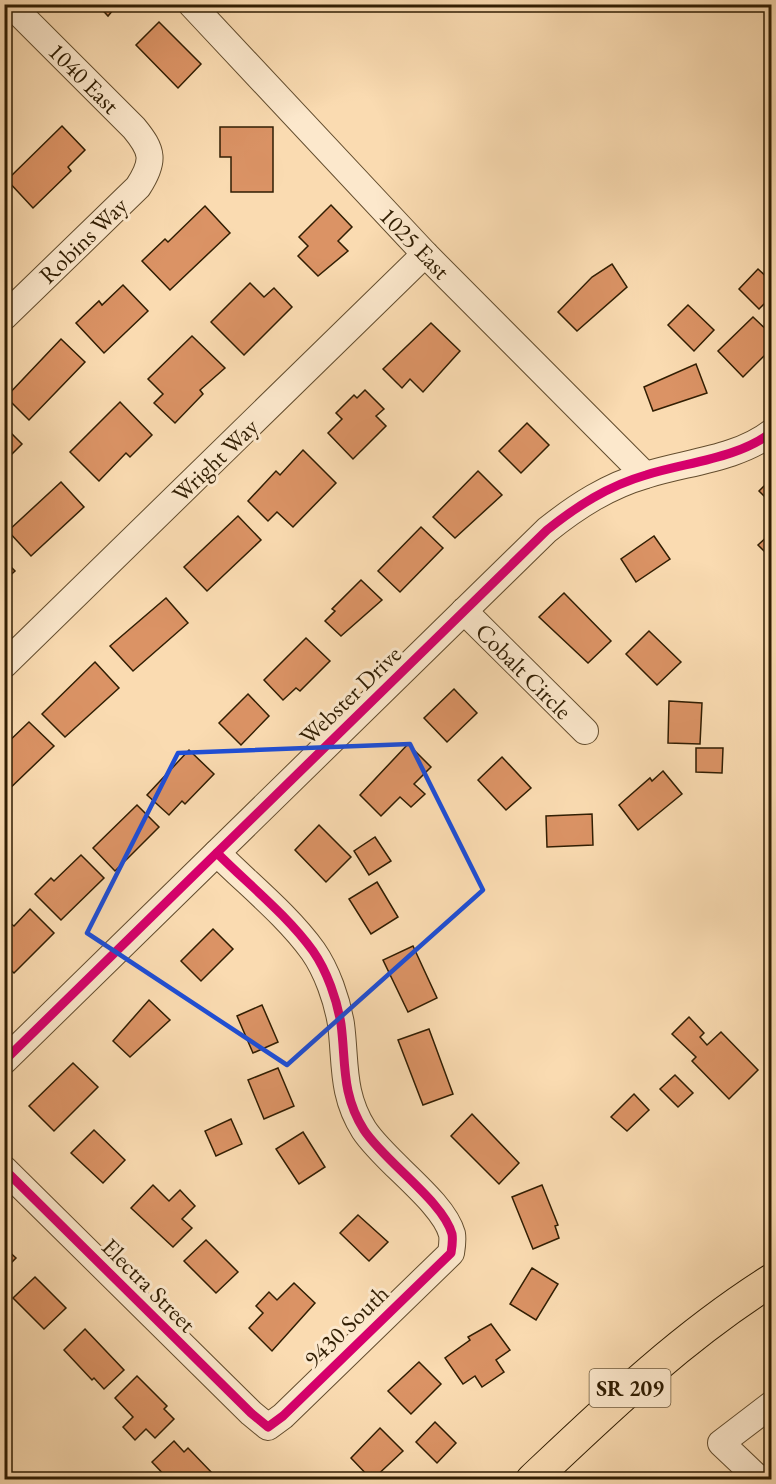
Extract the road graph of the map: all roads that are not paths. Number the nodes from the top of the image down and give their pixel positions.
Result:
1 (10, 4) edge
2 (191, 4) edge
3 (151, 156) joint
4 (425, 254) junction
5 (4, 317) edge
6 (771, 432) edge
7 (645, 475) junction
8 (464, 610) junction
9 (4, 665) edge
10 (585, 731) dead end
11 (217, 853) junction
12 (4, 1061) edge
13 (4, 1169) edge
14 (771, 1280) edge
15 (771, 1404) edge
16 (268, 1426) joint
17 (744, 1474) edge
18 (532, 1479) edge

1 - 3 street, 1040 East
2 - 4 street, 1025 East
3 - 5 street, Robins Way
4 - 7 street, 1025 East
4 - 9 street, Wright Way
6 - 7 street, Webster Drive
7 - 8 street, Webster Drive
8 - 10 street, Cobalt Circle
8 - 11 street, Webster Drive
11 - 12 street, Webster Drive
11 - 16 street, 9430 South
13 - 16 street, Electra Street
14 - 18 main road, SR 209
15 - 17 street

